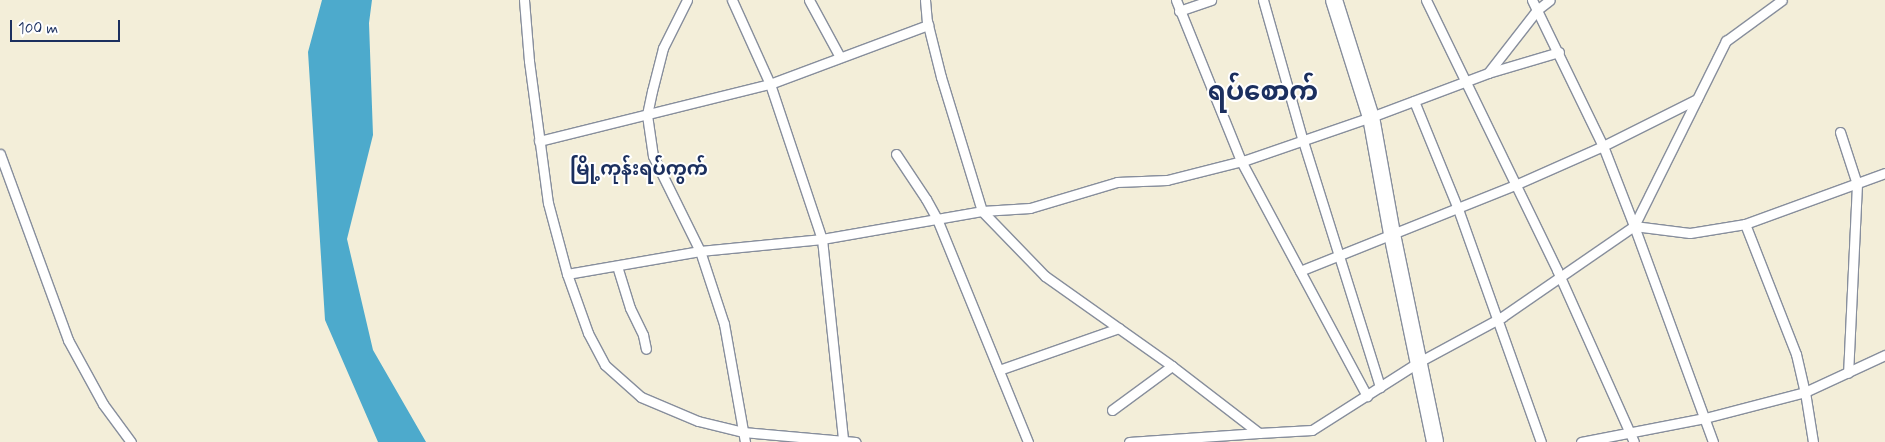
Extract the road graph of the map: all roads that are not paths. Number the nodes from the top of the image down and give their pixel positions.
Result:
1 (524, 0) edge
2 (687, 0) edge
3 (732, 0) edge
4 (809, 0) edge
5 (925, 0) edge
6 (1176, 0) edge
7 (1211, 0) edge
8 (1263, 0) edge
9 (1334, 0) edge
10 (1426, 0) edge
11 (1532, 0) edge
12 (1550, 0) edge
13 (1782, 0) edge
14 (1537, 10) junction
15 (1179, 11) junction
16 (928, 25) junction
17 (1559, 52) junction
18 (840, 57) junction
19 (1488, 73) junction
20 (1465, 82) junction
21 (770, 84) junction
22 (1697, 99) junction
23 (1414, 101) junction
24 (647, 115) junction
25 (1371, 117) junction
26 (1840, 132) dead end
27 (539, 141) junction
28 (1302, 141) junction
29 (1603, 146) junction
30 (0, 154) edge
31 (896, 154) dead end
32 (1241, 161) junction
33 (1885, 173) edge
34 (1857, 184) junction
35 (1516, 185) junction
36 (1458, 209) junction
37 (982, 211) junction
38 (937, 218) junction
39 (1745, 224) junction
40 (1634, 226) junction
41 (1392, 234) junction
42 (822, 238) junction
43 (700, 251) junction
44 (1338, 254) junction
45 (617, 266) junction
46 (1300, 271) junction
47 (568, 274) junction
48 (1560, 277) junction
49 (1498, 320) junction
50 (1119, 328) junction
51 (646, 348) dead end
52 (1885, 356) edge
53 (1418, 363) junction
54 (1172, 366) junction
55 (999, 370) junction
56 (1848, 373) junction
57 (1380, 387) junction
58 (1806, 392) junction
59 (1367, 396) junction
60 (1112, 410) dead end
61 (1704, 418) junction
62 (744, 432) junction
63 (1630, 433) junction
64 (1259, 434) junction
65 (838, 441) edge
66 (131, 442) edge
67 (745, 442) edge
68 (856, 442) edge
69 (1028, 442) edge
70 (1129, 442) edge
71 (1434, 442) edge
72 (1541, 442) edge
73 (1581, 442) edge
74 (1634, 442) edge
75 (1713, 442) edge
76 (1813, 442) edge

1 - 27 street
2 - 24 street
3 - 21 street
4 - 18 street
5 - 16 street
6 - 15 street
7 - 15 street
8 - 28 street
9 - 25 highway
10 - 20 street
11 - 14 street
12 - 14 street
13 - 22 street
14 - 17 street
14 - 19 street
15 - 32 street
16 - 18 street
16 - 37 street
17 - 19 street
17 - 29 street
18 - 21 street
19 - 20 street
20 - 23 street
20 - 35 street
21 - 24 street
21 - 42 street
22 - 29 street
22 - 40 street
23 - 25 street
23 - 36 street
24 - 27 street
24 - 43 street
25 - 28 street
25 - 41 highway
26 - 34 street
27 - 47 street
28 - 32 street
28 - 44 street
29 - 35 street
29 - 40 street
30 - 66 street
31 - 38 street
32 - 37 street
32 - 46 street
33 - 34 street
34 - 39 street
34 - 56 street
35 - 36 street
35 - 48 street
36 - 41 street
36 - 49 street
37 - 38 street
37 - 50 street
38 - 42 street
38 - 55 street
39 - 40 street
39 - 58 street
40 - 48 street
40 - 61 street
41 - 44 street
41 - 53 highway
42 - 43 street
42 - 65 street
43 - 45 street
43 - 62 street
44 - 46 street
44 - 57 street
45 - 47 street
45 - 51 street
46 - 59 street
47 - 62 street
48 - 49 street
48 - 63 street
49 - 53 street
49 - 72 street
50 - 54 street
50 - 55 street
52 - 56 street
53 - 57 street
53 - 71 highway
54 - 60 street
54 - 64 street
55 - 69 street
56 - 58 street
57 - 59 street
58 - 61 street
58 - 76 street
59 - 64 street
61 - 63 street
61 - 75 street
62 - 65 street
62 - 67 street
63 - 73 street
63 - 74 street
64 - 70 street
65 - 68 street

